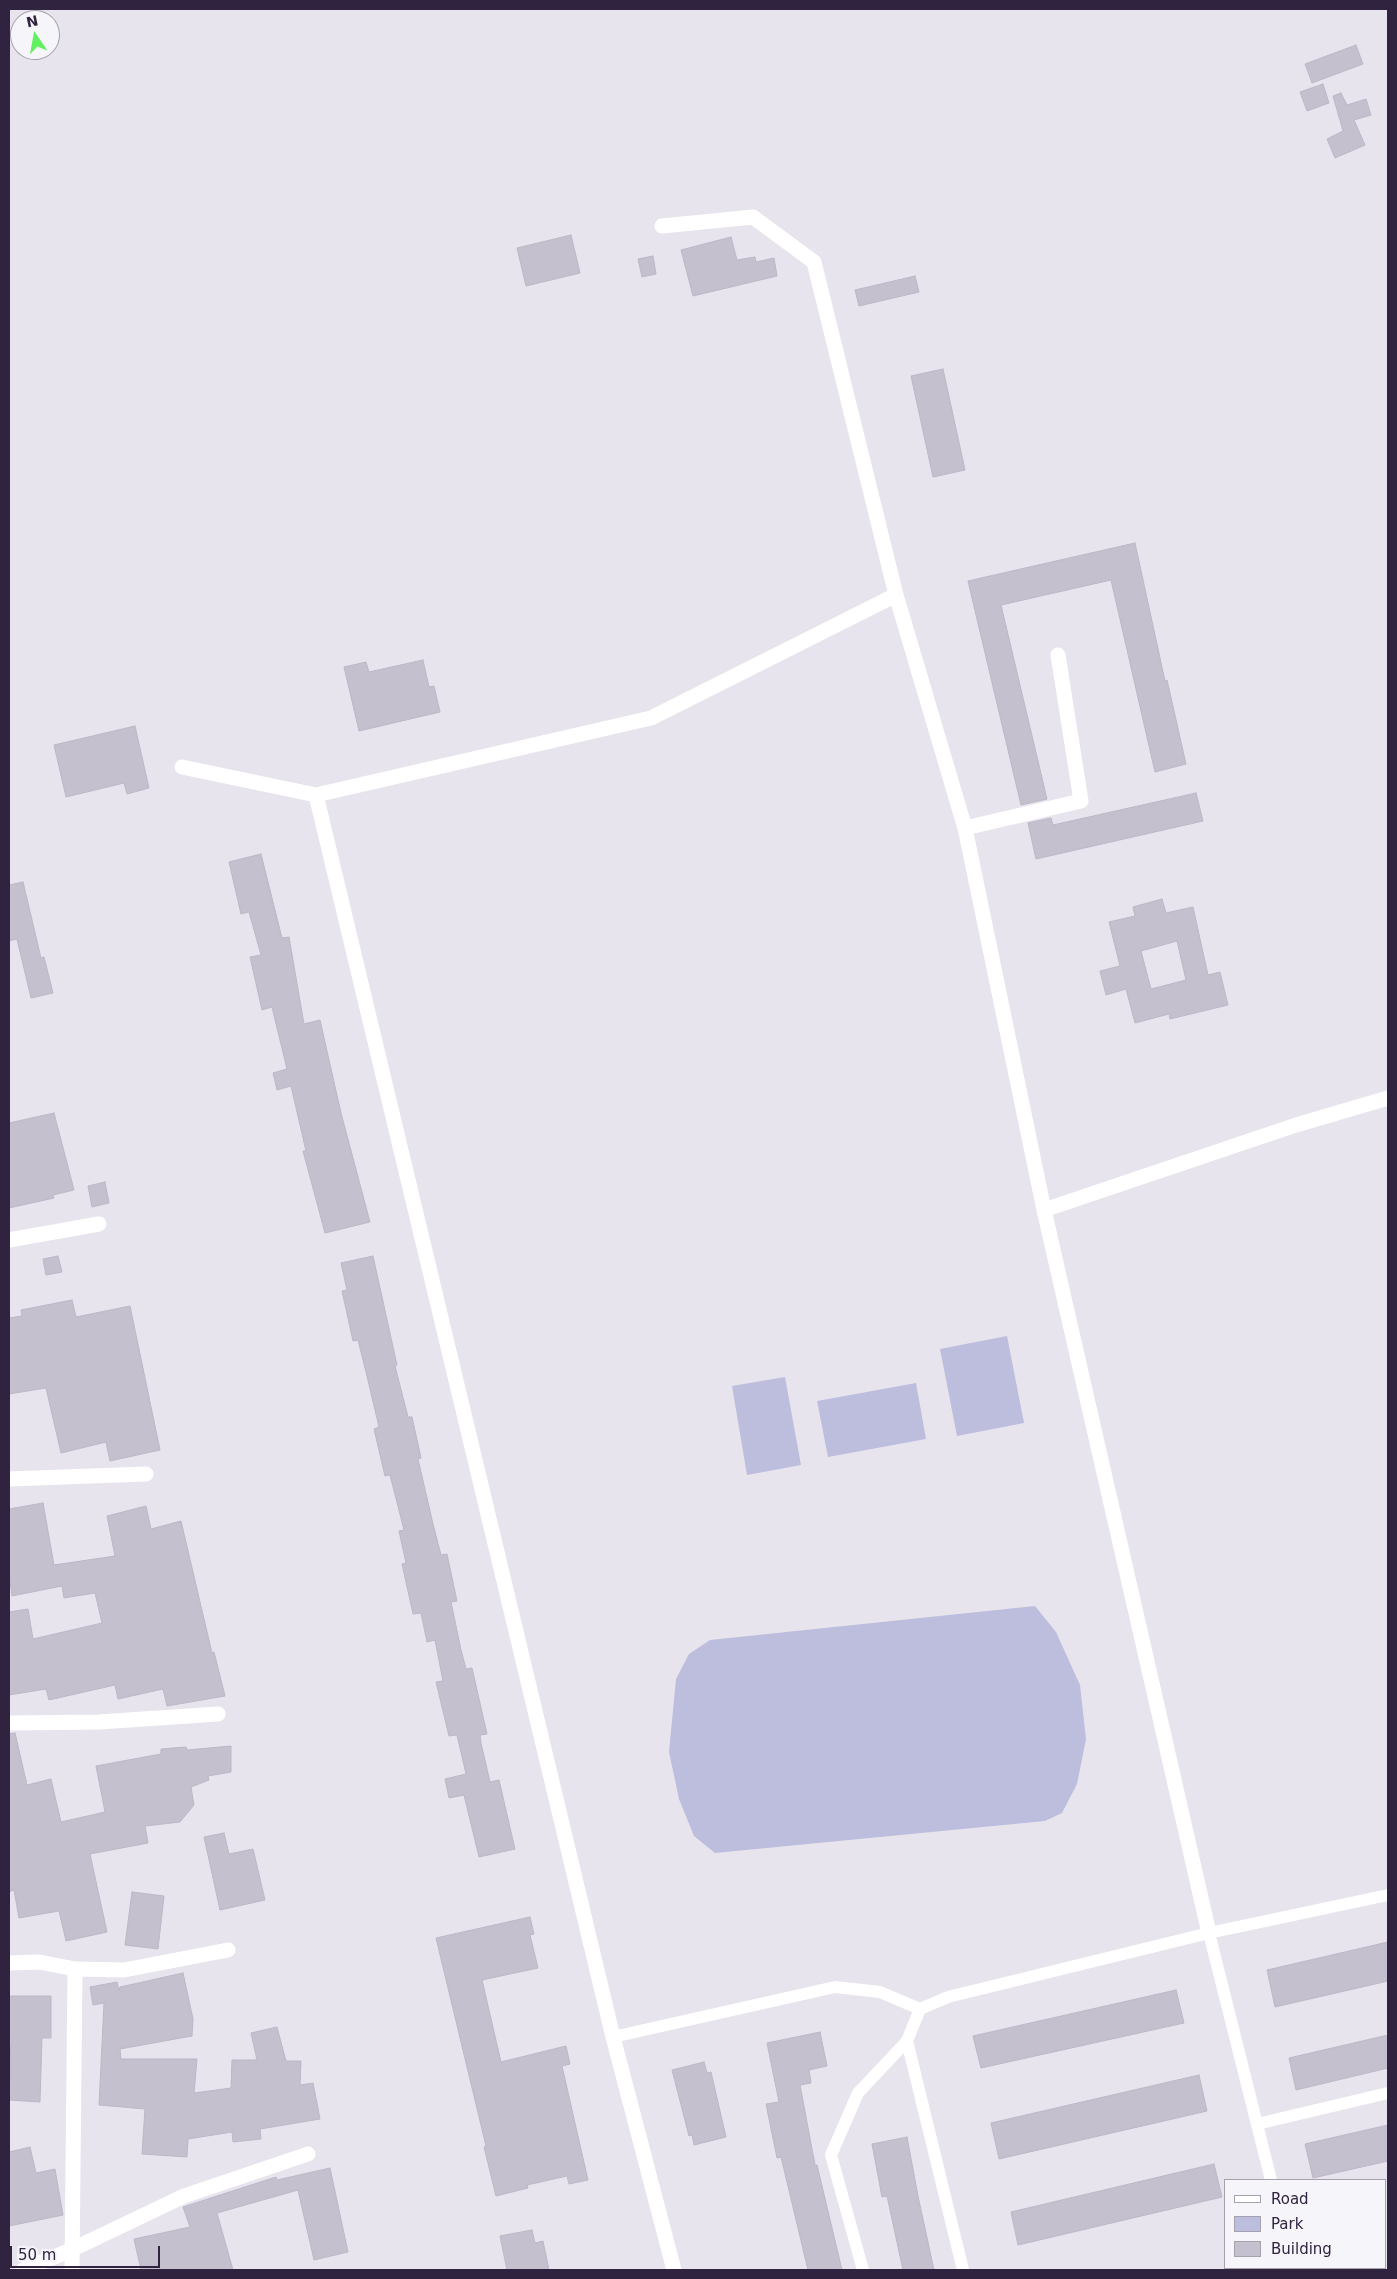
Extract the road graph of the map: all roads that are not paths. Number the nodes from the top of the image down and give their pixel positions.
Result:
1 (662, 226) dead end
2 (896, 595) junction
3 (1058, 655) dead end
4 (182, 767) dead end
5 (316, 795) junction
6 (965, 828) junction
7 (1388, 1098) edge
8 (1044, 1210) junction
9 (100, 1224) dead end
10 (9, 1240) edge
11 (146, 1474) dead end
12 (9, 1479) edge
13 (218, 1714) dead end
14 (9, 1723) edge
15 (1388, 1895) edge
16 (1209, 1933) junction
17 (228, 1950) dead end
18 (9, 1963) edge
19 (75, 1969) junction
20 (920, 2009) junction
21 (613, 2037) junction
22 (908, 2041) junction
23 (1388, 2093) edge
24 (1257, 2124) junction
25 (308, 2154) dead end
26 (1271, 2179) edge
27 (71, 2250) junction
28 (23, 2270) edge
29 (72, 2270) edge
30 (674, 2270) edge
31 (863, 2270) edge
32 (963, 2270) edge

1 - 2 street
2 - 5 street
2 - 6 street
3 - 6 street
4 - 5 street
5 - 21 street
6 - 8 street
7 - 8 street
8 - 16 street
9 - 10 street
11 - 12 street
13 - 14 street
15 - 16 lane
16 - 20 lane
16 - 24 lane
17 - 19 street
18 - 19 street
19 - 27 street
20 - 21 lane
20 - 22 lane
21 - 30 street
22 - 31 lane
22 - 32 lane
23 - 24 lane
24 - 26 lane
25 - 27 street
27 - 28 street
27 - 29 street

